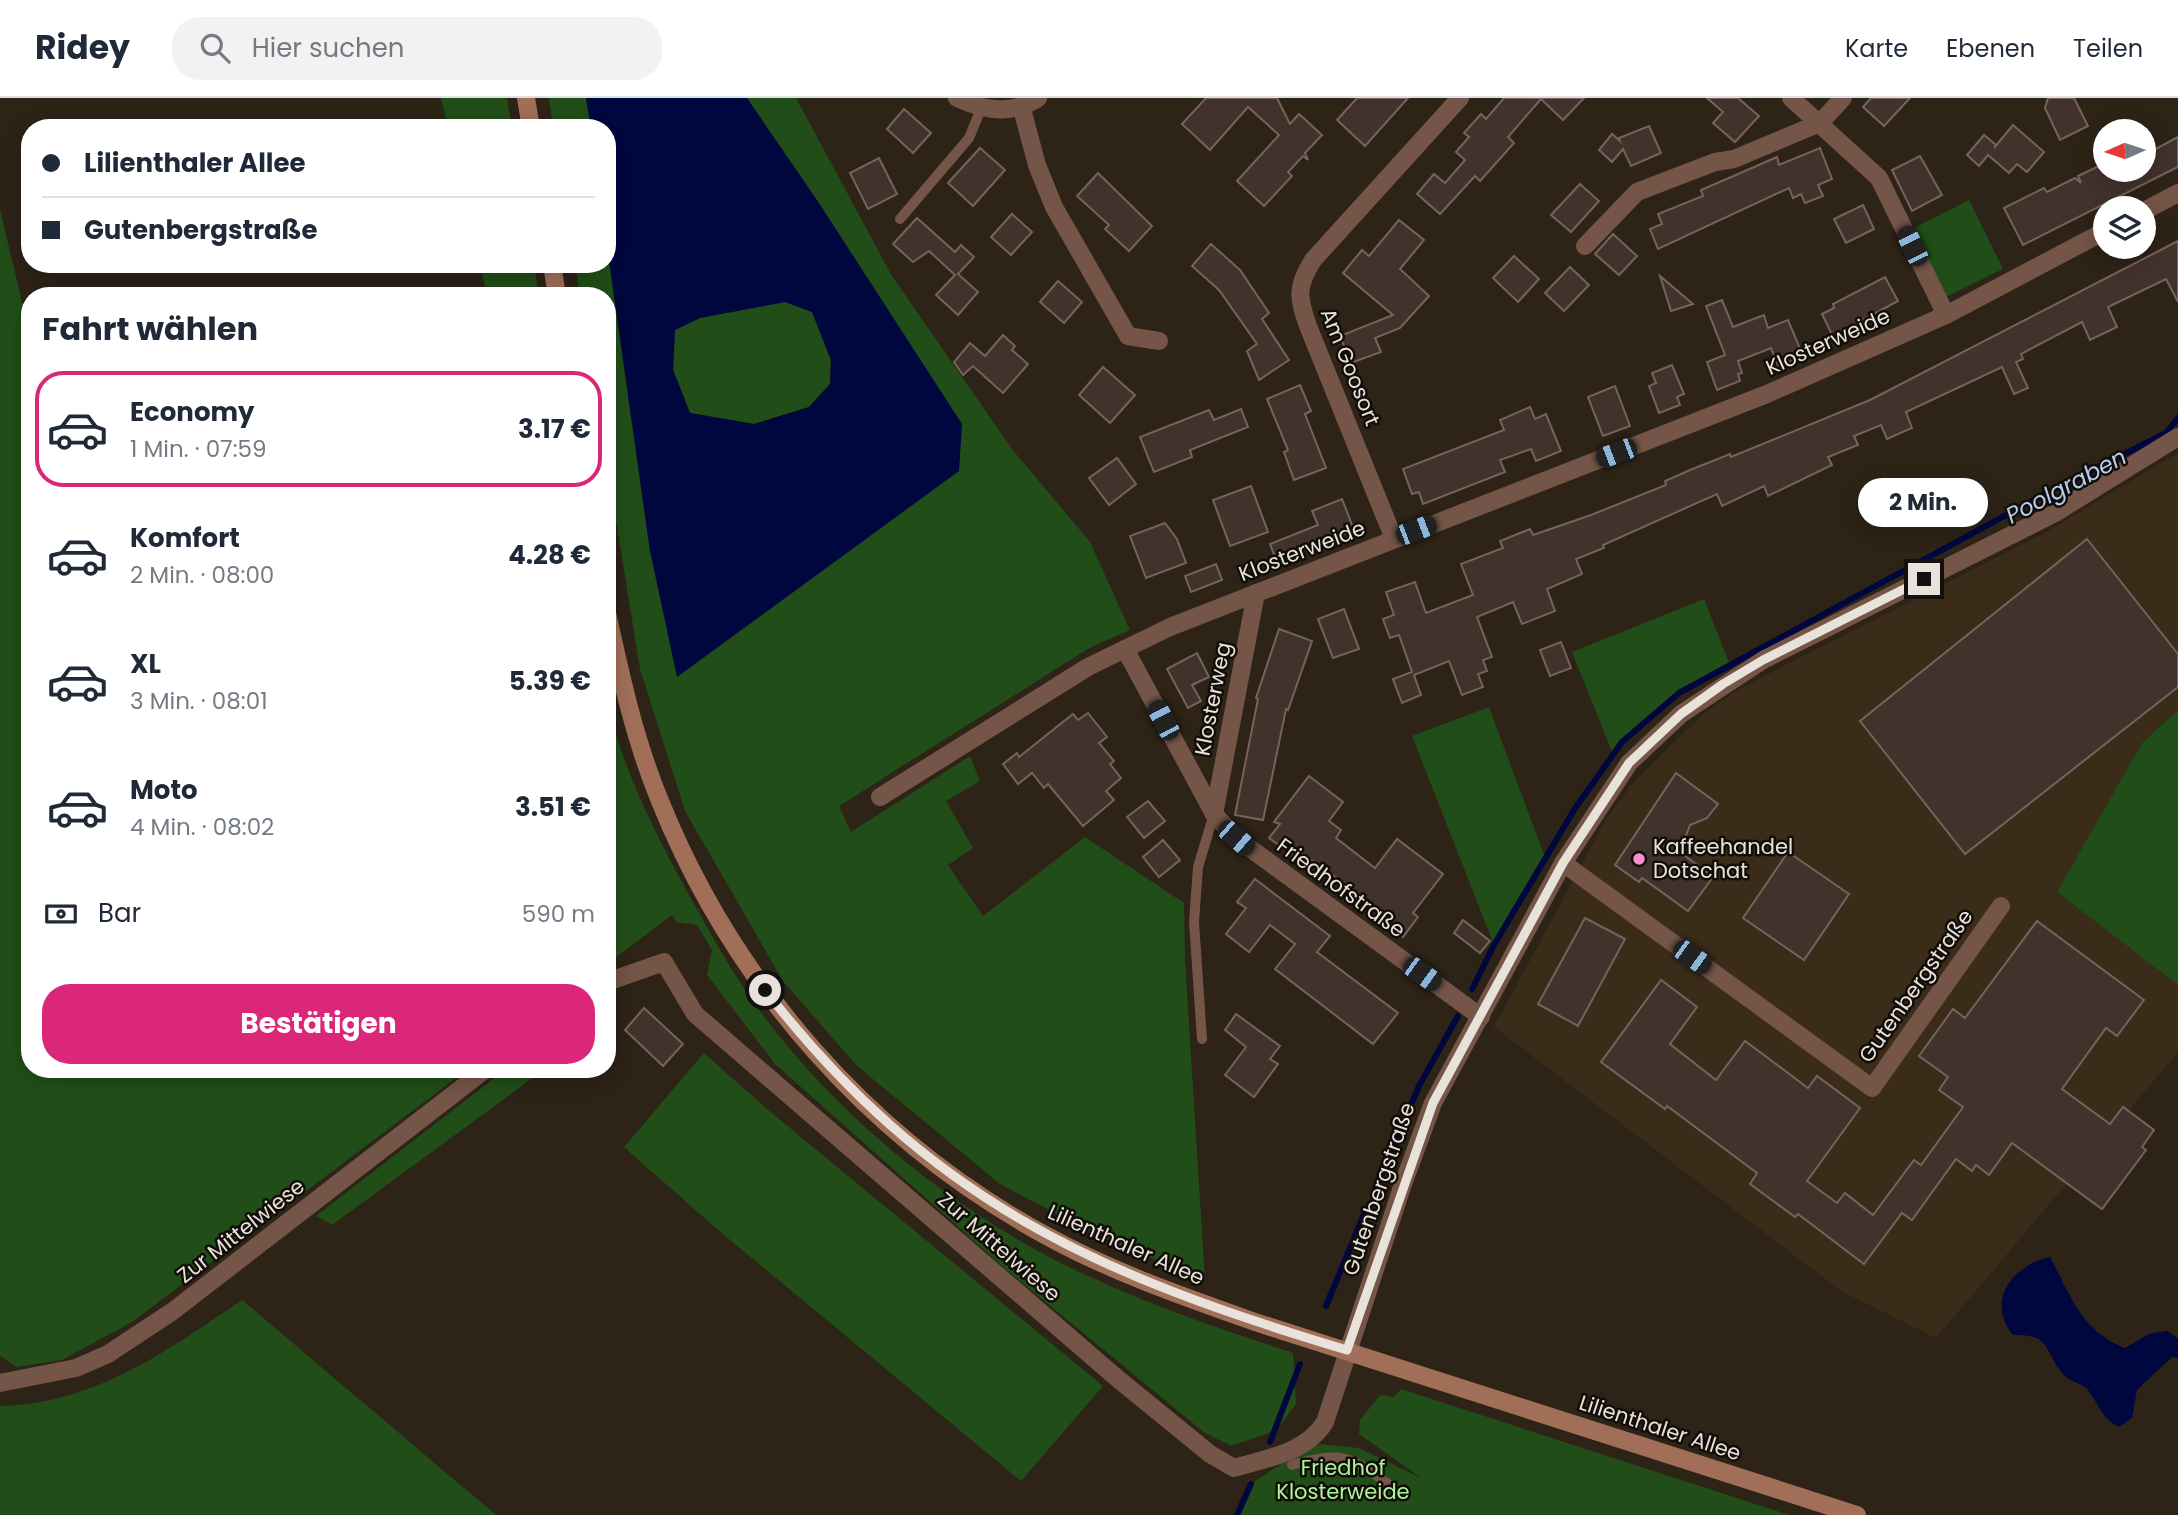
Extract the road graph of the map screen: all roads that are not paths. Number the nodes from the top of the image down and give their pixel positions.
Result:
1 (526, 98) edge
2 (957, 98) edge
3 (1038, 98) edge
4 (1460, 98) edge
5 (1791, 98) edge
6 (1843, 98) edge
7 (981, 109) junction
8 (1022, 109) junction
9 (530, 119) edge
10 (1820, 123) junction
11 (2178, 193) edge
12 (2156, 205) edge
13 (900, 219) dead end
14 (2093, 237) edge
15 (1585, 246) dead end
16 (1946, 315) junction
17 (1159, 341) dead end
18 (2178, 437) edge
19 (1394, 539) junction
20 (1256, 593) junction
21 (616, 649) edge
22 (1125, 649) junction
23 (880, 797) dead end
24 (1214, 814) junction
25 (1563, 863) junction
26 (2001, 906) dead end
27 (616, 979) edge
28 (1481, 1017) junction
29 (1202, 1039) dead end
30 (474, 1078) edge
31 (1347, 1350) junction
32 (0, 1383) edge
33 (1292, 1465) dead end
34 (1398, 1492) dead end
35 (1857, 1515) edge

1 - 9 main road
2 - 7 street
3 - 8 street
4 - 19 street, Am Goosort
5 - 10 street
6 - 10 street
7 - 8 street
7 - 13 lane
8 - 17 street
10 - 15 street
10 - 16 street
11 - 12 street
14 - 16 street, Klosterweide
16 - 19 street, Klosterweide
18 - 25 street, Gutenbergstraße
19 - 20 street, Klosterweide
20 - 22 street, Klosterweide
20 - 24 street, Klosterweg
21 - 31 main road, Lilienthaler Allee
22 - 23 street, Klosterweide
22 - 24 street, Friedhofstraße
24 - 28 street, Friedhofstraße
24 - 29 lane
25 - 26 street, Gutenbergstraße
25 - 28 street, Gutenbergstraße
27 - 31 street, Zur Mittelwiese
28 - 31 street, Gutenbergstraße
30 - 32 street, Zur Mittelwiese
31 - 35 main road, Lilienthaler Allee
33 - 34 lane

